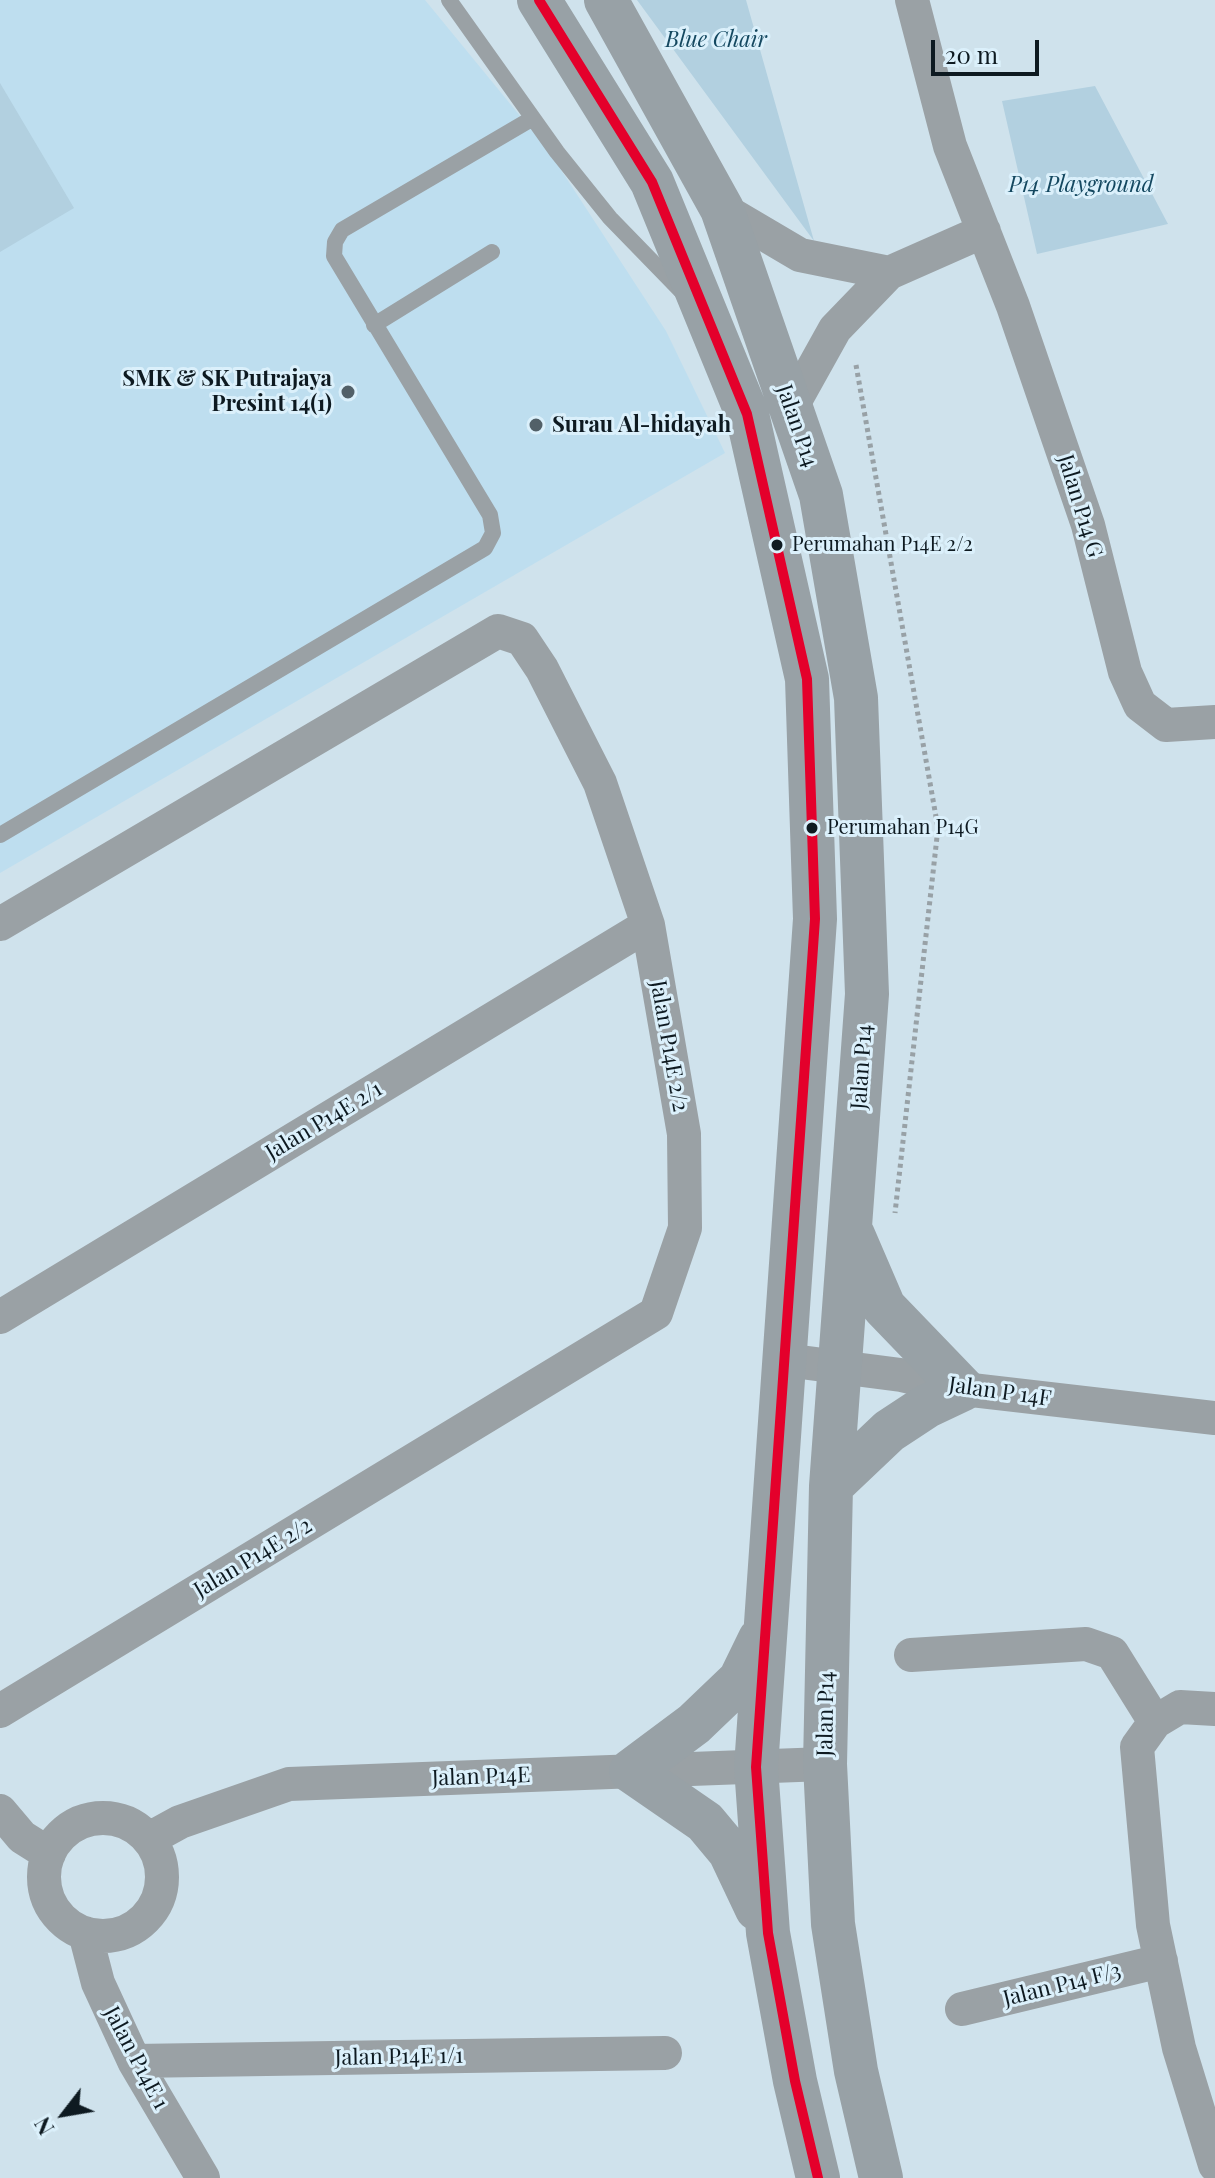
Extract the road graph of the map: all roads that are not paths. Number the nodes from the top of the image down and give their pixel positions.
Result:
1 (449, 0) edge
2 (539, 0) edge
3 (606, 0) edge
4 (912, 0) edge
5 (533, 118) junction
6 (722, 209) junction
7 (984, 231) junction
8 (492, 252) dead end
9 (889, 273) junction
10 (709, 321) junction
11 (374, 325) junction
12 (791, 408) junction
13 (1215, 722) edge
14 (0, 835) edge
15 (0, 924) edge
16 (648, 925) junction
17 (849, 1227) junction
18 (0, 1317) edge
19 (785, 1360) junction
20 (841, 1369) junction
21 (963, 1389) junction
22 (1215, 1418) edge
23 (831, 1486) junction
24 (766, 1626) junction
25 (911, 1655) dead end
26 (1215, 1709) edge
27 (0, 1711) edge
28 (1155, 1722) junction
29 (825, 1764) junction
30 (756, 1767) junction
31 (631, 1771) junction
32 (0, 1811) edge
33 (149, 1839) junction
34 (49, 1854) junction
35 (85, 1933) junction
36 (768, 1933) junction
37 (1161, 1961) junction
38 (962, 2009) dead end
39 (665, 2053) dead end
40 (134, 2061) junction
41 (1215, 2165) edge
42 (203, 2178) edge
43 (818, 2178) edge
44 (881, 2178) edge

1 - 5 lane
2 - 10 main road, Jalan P14
3 - 6 main road, Jalan P14
4 - 7 street, Jalan P14 G
5 - 10 lane
5 - 11 lane
6 - 9 street
6 - 12 main road, Jalan P14
7 - 9 street
7 - 13 street, Jalan P14 G
8 - 11 lane
9 - 12 street
10 - 19 main road, Jalan P14
11 - 14 lane
12 - 17 main road, Jalan P14
15 - 16 street, Jalan P14E 2/2
16 - 18 street, Jalan P14E 2/1
16 - 27 street, Jalan P14E 2/2
17 - 20 main road, Jalan P14
17 - 21 main road
19 - 20 street, Jalan P 14F
19 - 24 main road, Jalan P14
20 - 21 street, Jalan P 14F
20 - 23 main road, Jalan P14
21 - 22 street, Jalan P 14F
21 - 23 main road
23 - 29 main road, Jalan P14
24 - 30 main road, Jalan P14
24 - 31 main road
25 - 28 street
26 - 28 street
28 - 37 street
29 - 30 street, Jalan P14E
29 - 44 main road, Jalan P14
30 - 31 street, Jalan P14E
30 - 36 main road, Jalan P14
31 - 33 street, Jalan P14E
31 - 36 main road
32 - 34 street
33 - 34 street
33 - 35 street
34 - 35 street
35 - 40 street, Jalan P14E 1
36 - 43 main road, Jalan P14
37 - 38 street, Jalan P14 F/3
37 - 41 street
39 - 40 street, Jalan P14E 1/1
40 - 42 street, Jalan P14E 1

